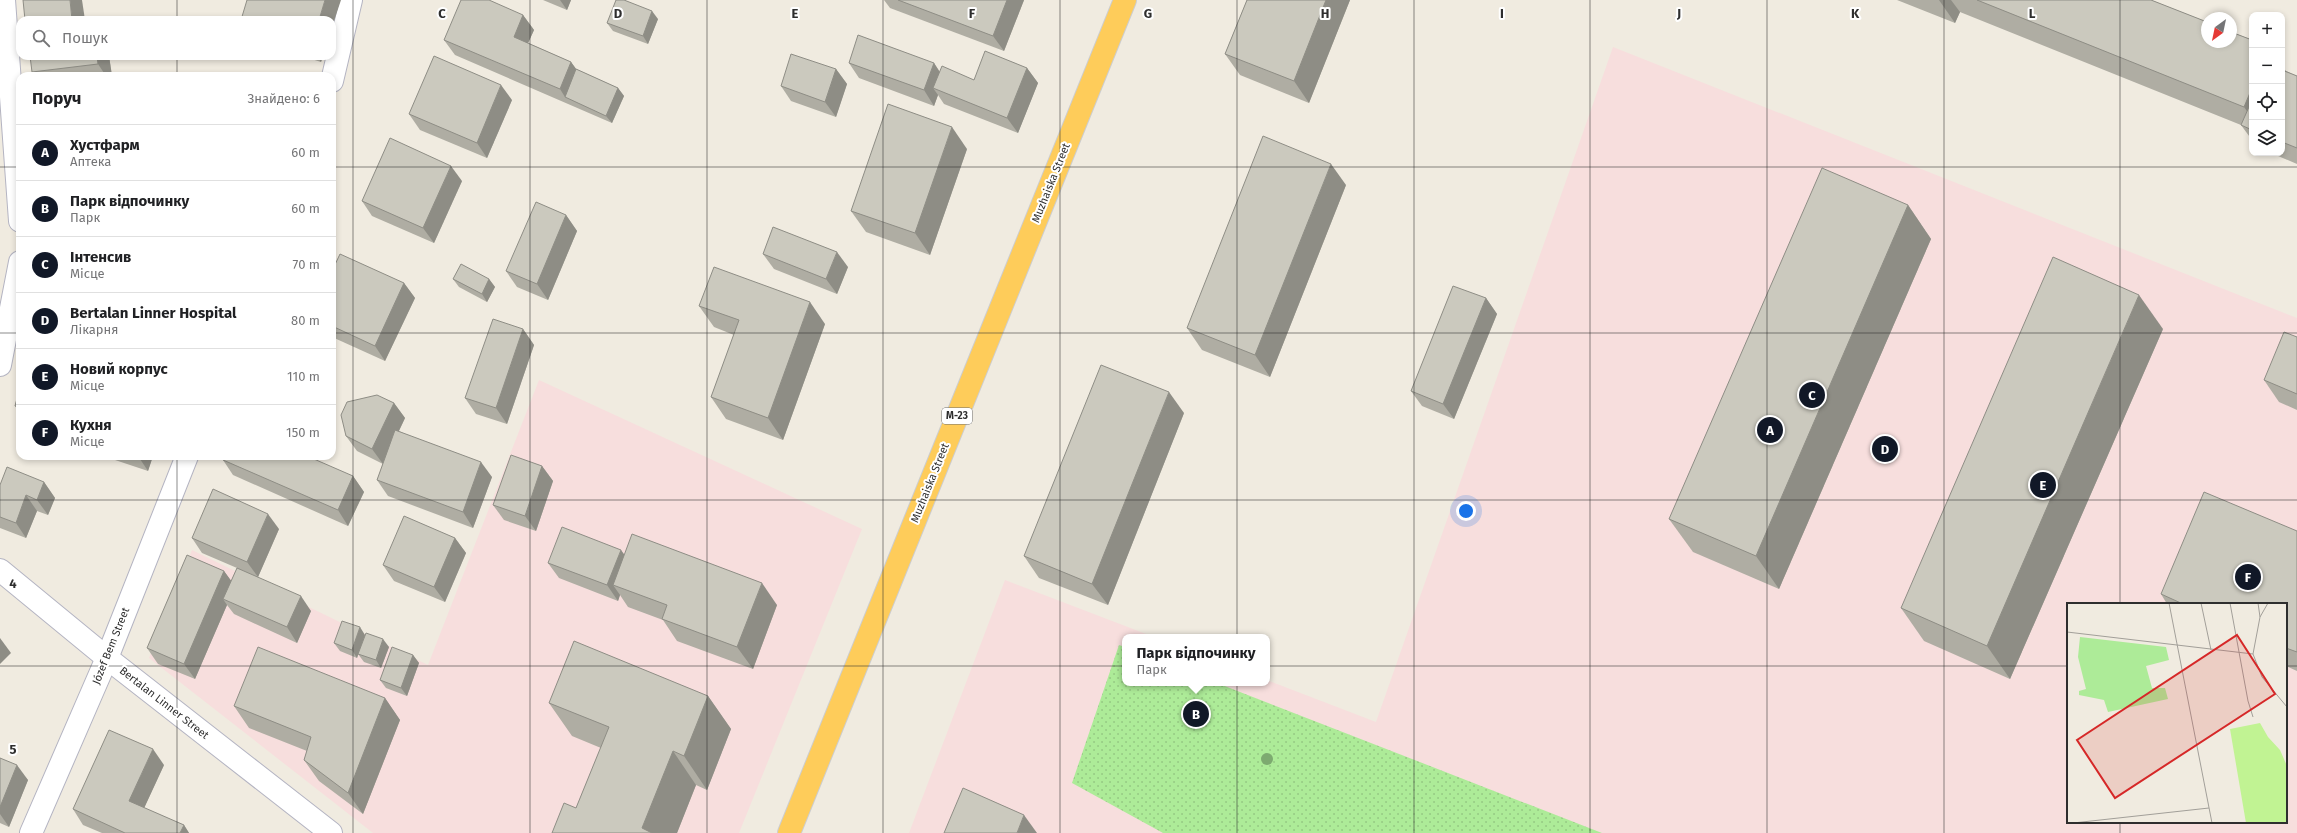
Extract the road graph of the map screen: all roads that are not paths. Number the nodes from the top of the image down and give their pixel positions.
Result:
1 (4, 0) edge
2 (351, 0) edge
3 (1125, 0) edge
4 (334, 72) edge
5 (16, 166) edge
6 (16, 283) edge
7 (0, 365) edge
8 (185, 460) edge
9 (0, 570) edge
10 (107, 658) junction
11 (31, 833) edge
12 (331, 833) edge
13 (789, 833) edge

1 - 5 street
2 - 4 street
3 - 13 highway, Muzhaiska Street / М-23
6 - 7 street
8 - 10 street, Józef Bem Street
9 - 10 street, Bertalan Linner Street
10 - 11 street, Józef Bem Street
10 - 12 street, Bertalan Linner Street

